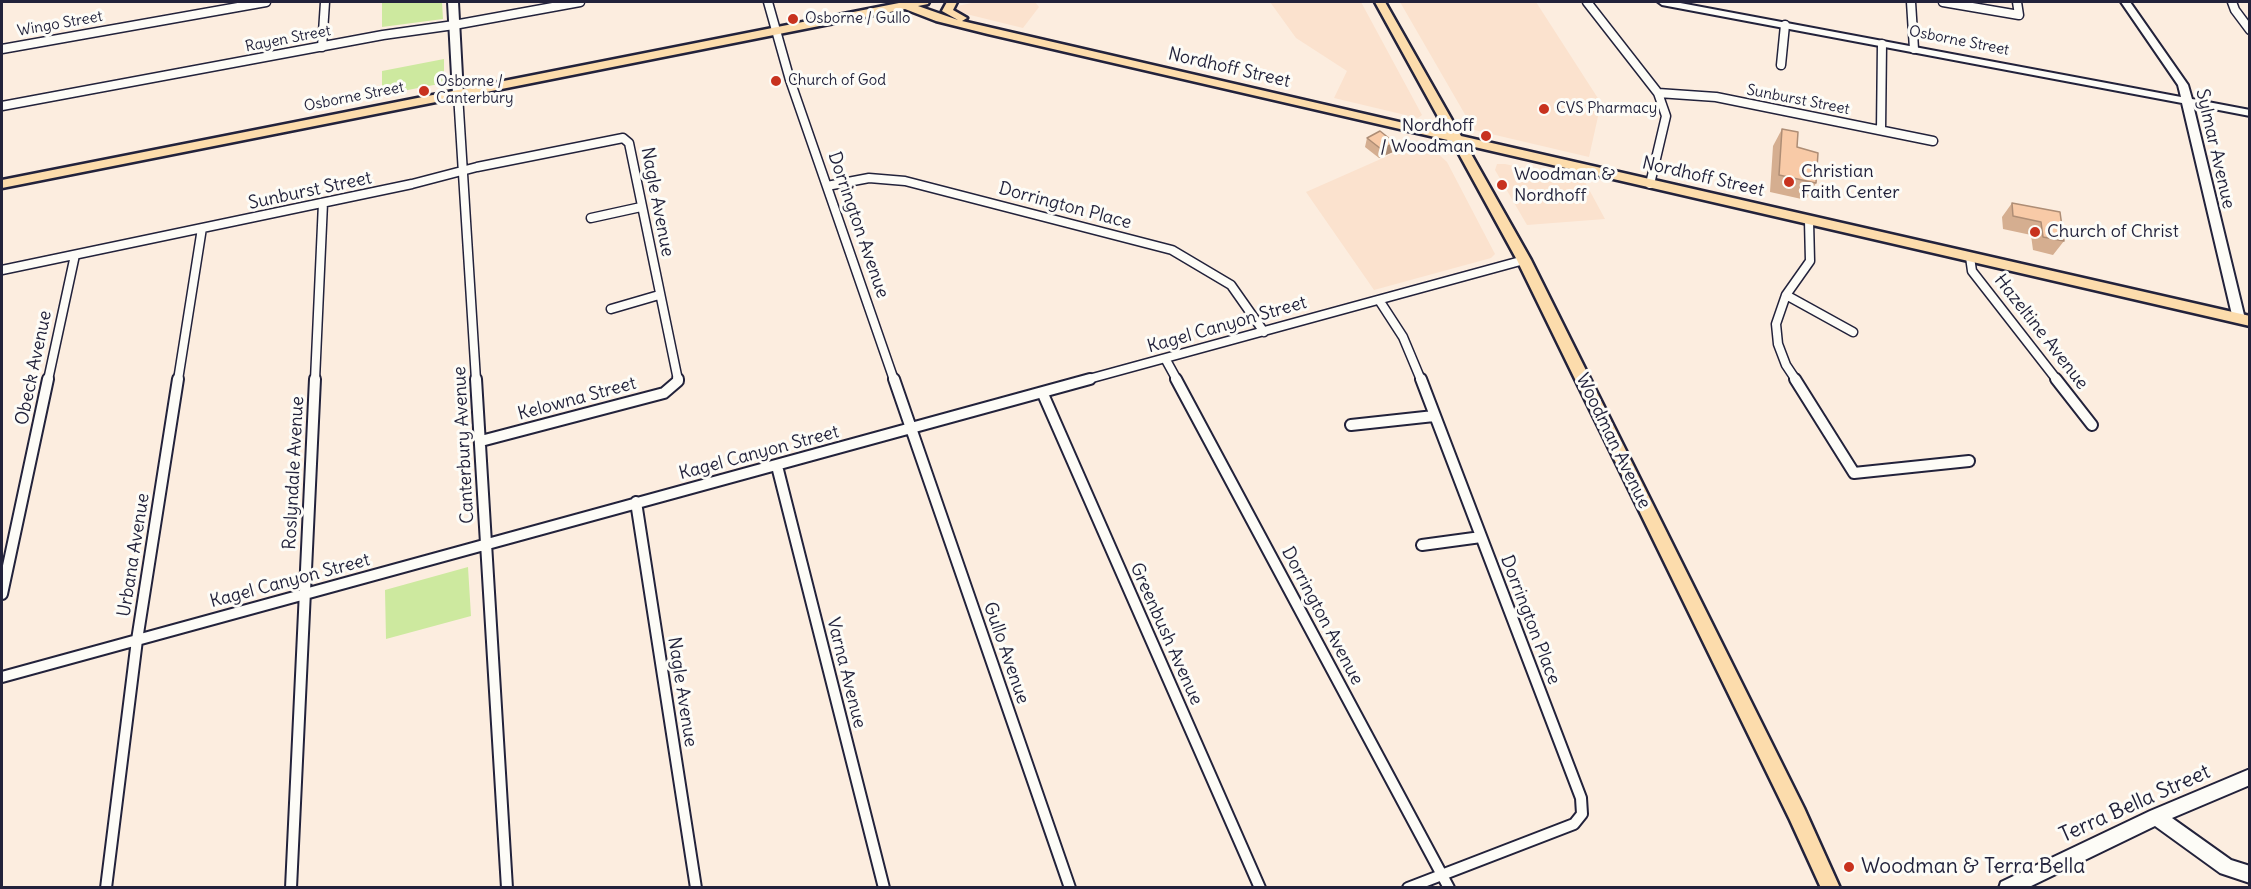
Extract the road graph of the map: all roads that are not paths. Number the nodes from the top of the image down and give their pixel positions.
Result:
1 (266, 2) edge
2 (325, 2) edge
3 (453, 2) edge
4 (580, 2) edge
5 (768, 2) edge
6 (924, 2) edge
7 (952, 2) edge
8 (1380, 2) edge
9 (1587, 2) edge
10 (1662, 2) edge
11 (1911, 2) edge
12 (1943, 2) edge
13 (2017, 2) edge
14 (2126, 2) edge
15 (2232, 2) edge
16 (560, 3) edge
17 (904, 5) junction
18 (1698, 5) edge
19 (454, 25) junction
20 (1785, 25) junction
21 (980, 29) junction
22 (2250, 30) edge
23 (775, 31) junction
24 (1882, 44) junction
25 (322, 47) junction
26 (2, 49) edge
27 (1914, 49) junction
28 (1781, 65) dead end
29 (1658, 93) junction
30 (458, 94) junction
31 (2187, 101) junction
32 (2, 106) edge
33 (2250, 113) edge
34 (1881, 130) junction
35 (623, 138) joint
36 (1457, 140) junction
37 (1933, 141) dead end
38 (464, 170) junction
39 (2, 184) edge
40 (1650, 184) junction
41 (827, 186) junction
42 (323, 203) junction
43 (641, 207) junction
44 (591, 218) dead end
45 (1809, 220) junction
46 (202, 228) junction
47 (75, 255) junction
48 (1970, 257) junction
49 (1524, 260) junction
50 (2, 270) edge
51 (659, 295) junction
52 (1786, 296) junction
53 (1379, 300) junction
54 (611, 309) dead end
55 (2244, 320) edge
56 (1264, 332) junction
57 (1853, 332) dead end
58 (1166, 360) junction
59 (678, 381) joint
60 (1043, 394) junction
61 (1434, 416) junction
62 (1351, 425) dead end
63 (2092, 425) dead end
64 (911, 429) junction
65 (481, 441) junction
66 (1969, 461) dead end
67 (777, 466) junction
68 (636, 502) junction
69 (1481, 537) junction
70 (486, 545) junction
71 (1422, 545) dead end
72 (305, 593) junction
73 (2, 594) edge
74 (137, 640) junction
75 (2, 677) edge
76 (2250, 777) edge
77 (2156, 817) junction
78 (1442, 875) junction
79 (2250, 875) edge
80 (106, 888) edge
81 (291, 888) edge
82 (507, 888) edge
83 (696, 888) edge
84 (884, 888) edge
85 (1070, 888) edge
86 (1260, 888) edge
87 (1408, 888) edge
88 (1449, 888) edge
89 (1831, 888) edge
90 (2007, 888) edge

1 - 26 street, Wingo Street
2 - 25 street
3 - 19 street, Canterbury Avenue
4 - 16 street, Rayen Street
5 - 23 street
6 - 17 main road, Osborne Street
7 - 21 main road
8 - 36 main road, Woodman Avenue
9 - 29 street
10 - 18 street, Osborne Street
11 - 27 street
12 - 13 street
14 - 31 street, Sylmar Avenue
15 - 22 street
16 - 19 street, Rayen Street
17 - 21 main road, Nordhoff Street
17 - 23 main road, Osborne Street
18 - 20 street, Osborne Street
19 - 25 street, Rayen Street
19 - 30 street, Canterbury Avenue
20 - 24 street, Osborne Street
20 - 28 street
21 - 36 main road, Nordhoff Street
23 - 30 main road, Osborne Street
23 - 41 street, Dorrington Avenue
24 - 27 street, Osborne Street
24 - 34 street
25 - 32 street, Rayen Street
27 - 31 street, Osborne Street
29 - 34 street, Sunburst Street
29 - 40 street
30 - 38 street, Canterbury Avenue
30 - 39 main road, Osborne Street
31 - 33 street, Osborne Street
31 - 55 street, Sylmar Avenue
34 - 37 street, Sunburst Street
35 - 38 street, Sunburst Street
35 - 43 street, Nagle Avenue
36 - 40 main road, Nordhoff Street
36 - 49 main road, Woodman Avenue
38 - 42 street, Sunburst Street
38 - 65 street, Canterbury Avenue
40 - 45 main road, Nordhoff Street
41 - 56 street, Dorrington Place
41 - 64 street, Dorrington Avenue
42 - 46 street, Sunburst Street
42 - 72 street, Roslyndale Avenue
43 - 44 street
43 - 51 street, Nagle Avenue
45 - 48 main road, Nordhoff Street
45 - 52 street
46 - 47 street, Sunburst Street
46 - 74 street, Urbana Avenue
47 - 50 street, Sunburst Street
47 - 73 street, Obeck Avenue
48 - 55 main road, Nordhoff Street
48 - 63 street, Hazeltine Avenue
49 - 53 street, Kagel Canyon Street
49 - 89 main road, Woodman Avenue
51 - 54 street
51 - 59 street, Nagle Avenue
52 - 57 street
52 - 66 street
53 - 56 street, Kagel Canyon Street
53 - 61 street, Dorrington Place
56 - 58 street, Kagel Canyon Street
58 - 60 street, Kagel Canyon Street
58 - 78 street, Dorrington Avenue
59 - 65 street, Kelowna Street
60 - 64 street, Kagel Canyon Street
60 - 86 street, Greenbush Avenue
61 - 62 street
61 - 69 street, Dorrington Place
64 - 67 street, Kagel Canyon Street
64 - 85 street, Gullo Avenue
65 - 70 street, Canterbury Avenue
67 - 68 street, Kagel Canyon Street
67 - 84 street, Varna Avenue
68 - 70 street, Kagel Canyon Street
68 - 83 street, Nagle Avenue
69 - 71 street
69 - 78 street, Dorrington Place
70 - 72 street, Kagel Canyon Street
70 - 82 street, Canterbury Avenue
72 - 74 street, Kagel Canyon Street
72 - 81 street, Roslyndale Avenue
74 - 75 street, Kagel Canyon Street
74 - 80 street, Urbana Avenue
76 - 77 street, Terra Bella Street
77 - 79 street
77 - 90 street, Terra Bella Street
78 - 87 street, Dorrington Place
78 - 88 street, Dorrington Avenue

